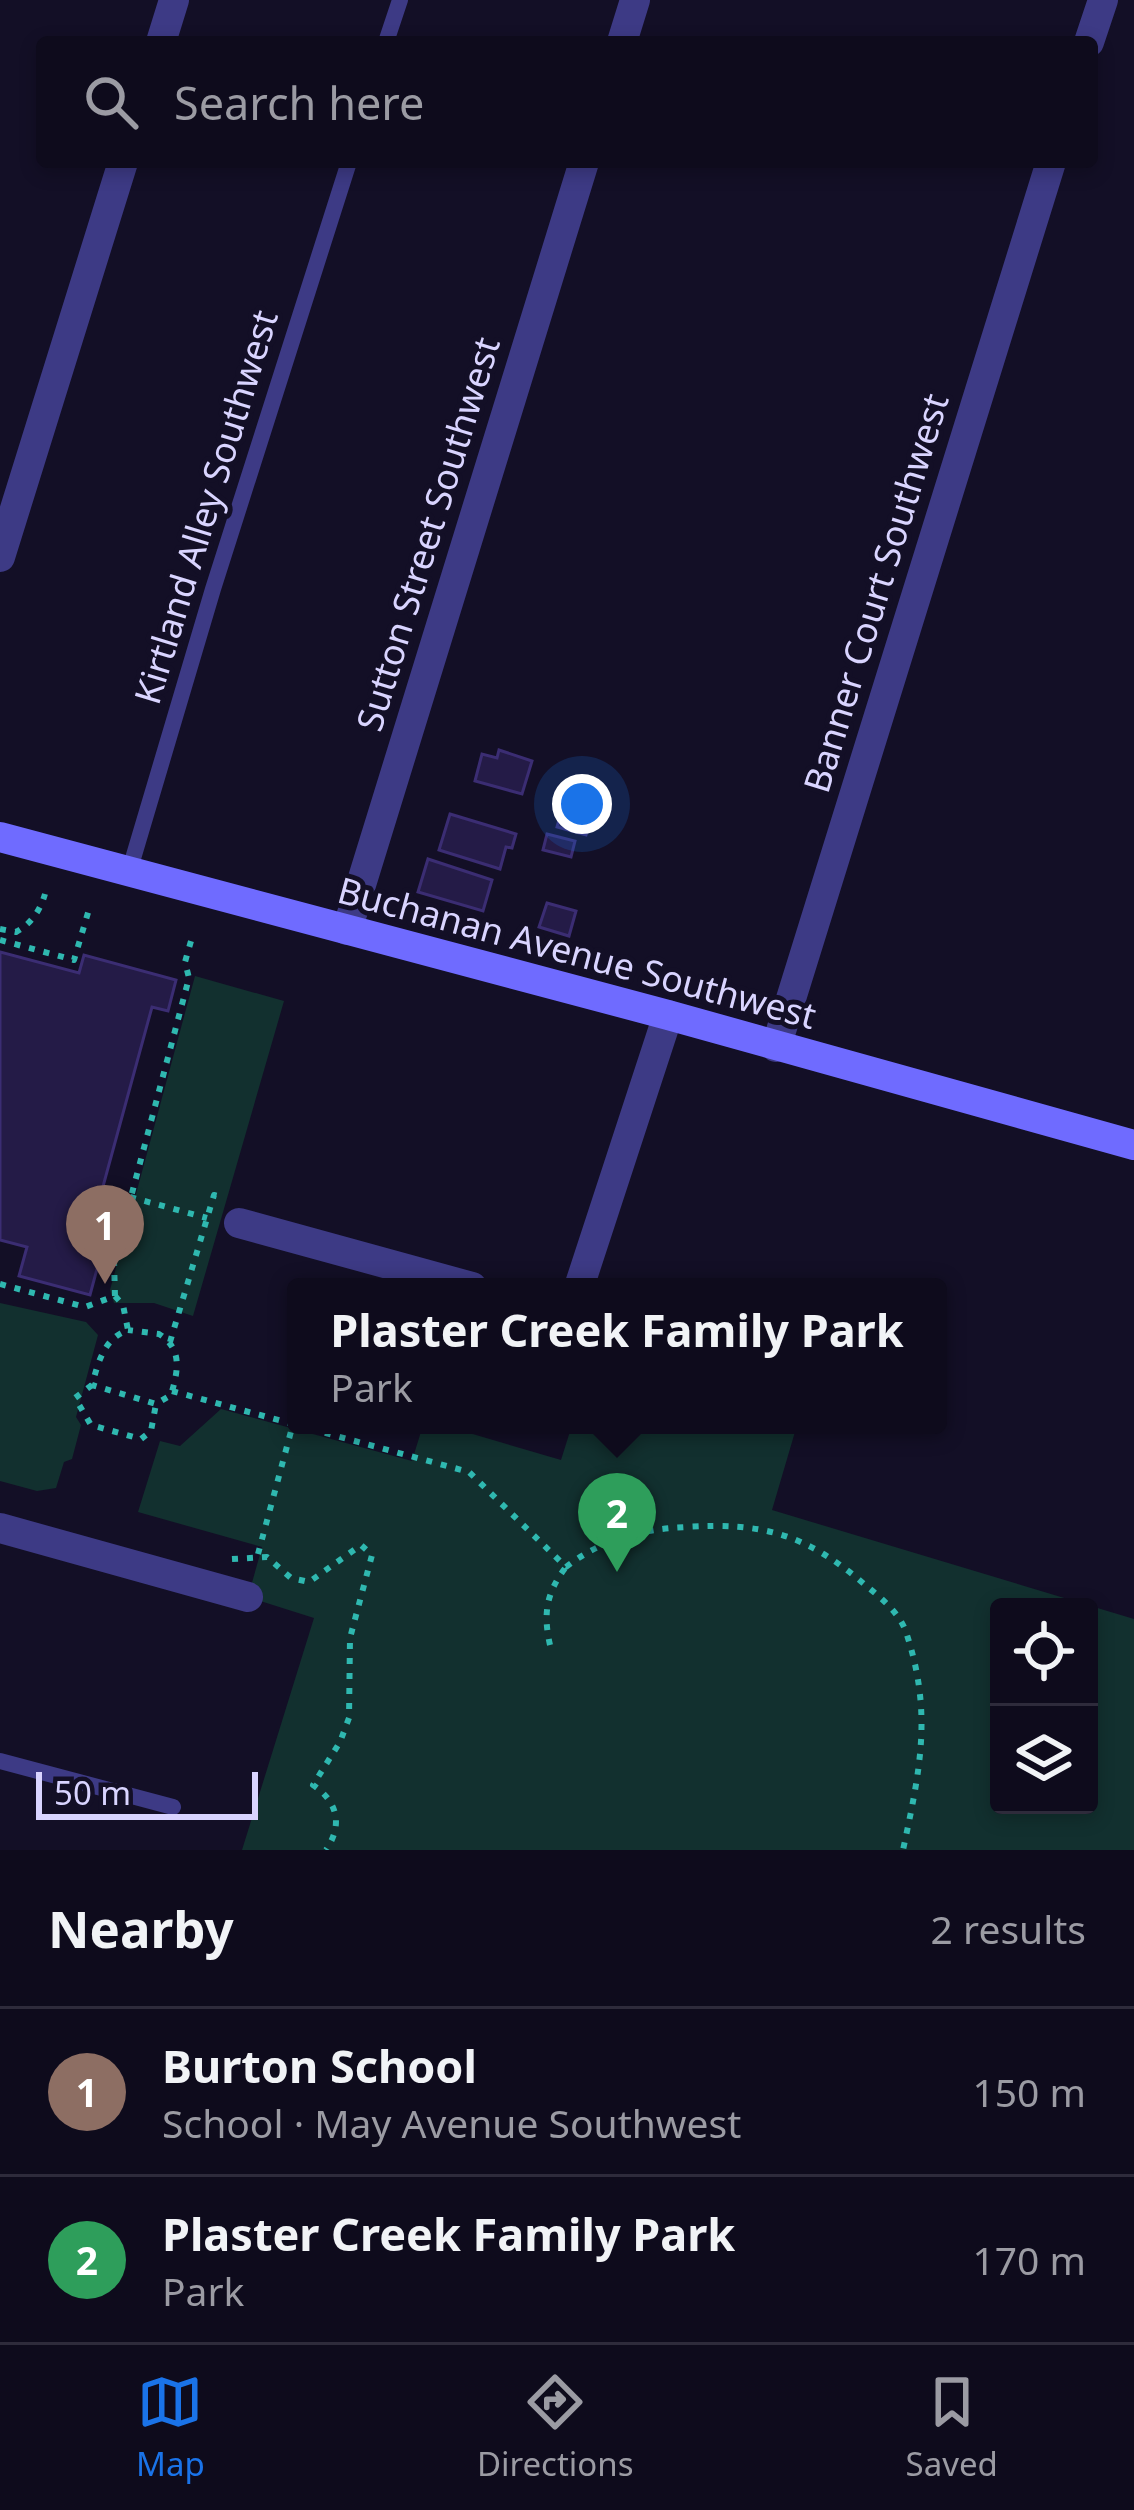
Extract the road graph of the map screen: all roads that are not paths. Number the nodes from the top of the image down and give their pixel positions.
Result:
1 (174, 0) edge
2 (400, 0) edge
3 (635, 0) edge
4 (1103, 0) edge
5 (163, 36) edge
6 (388, 36) edge
7 (624, 36) edge
8 (1091, 36) edge
9 (121, 168) edge
10 (347, 168) edge
11 (582, 168) edge
12 (1049, 168) edge
13 (0, 557) edge
14 (0, 837) edge
15 (129, 872) junction
16 (347, 930) junction
17 (668, 1015) junction
18 (776, 1048) junction
19 (1134, 1145) edge
20 (228, 1233) road end
21 (431, 1278) edge
22 (582, 1278) edge
23 (0, 1528) edge
24 (248, 1597) dead end
25 (0, 1762) edge
26 (173, 1807) dead end

1 - 5 street
2 - 6 lane
3 - 7 street
4 - 8 street
9 - 13 street
10 - 15 lane, Kirtland Alley Southwest
11 - 16 street, Sutton Street Southwest
12 - 18 street, Banner Court Southwest
14 - 15 street, Buchanan Avenue Southwest
15 - 16 street, Buchanan Avenue Southwest
16 - 17 street, Buchanan Avenue Southwest
17 - 18 street, Buchanan Avenue Southwest
17 - 22 street
18 - 19 street, Buchanan Avenue Southwest
20 - 21 street
23 - 24 street
25 - 26 lane

